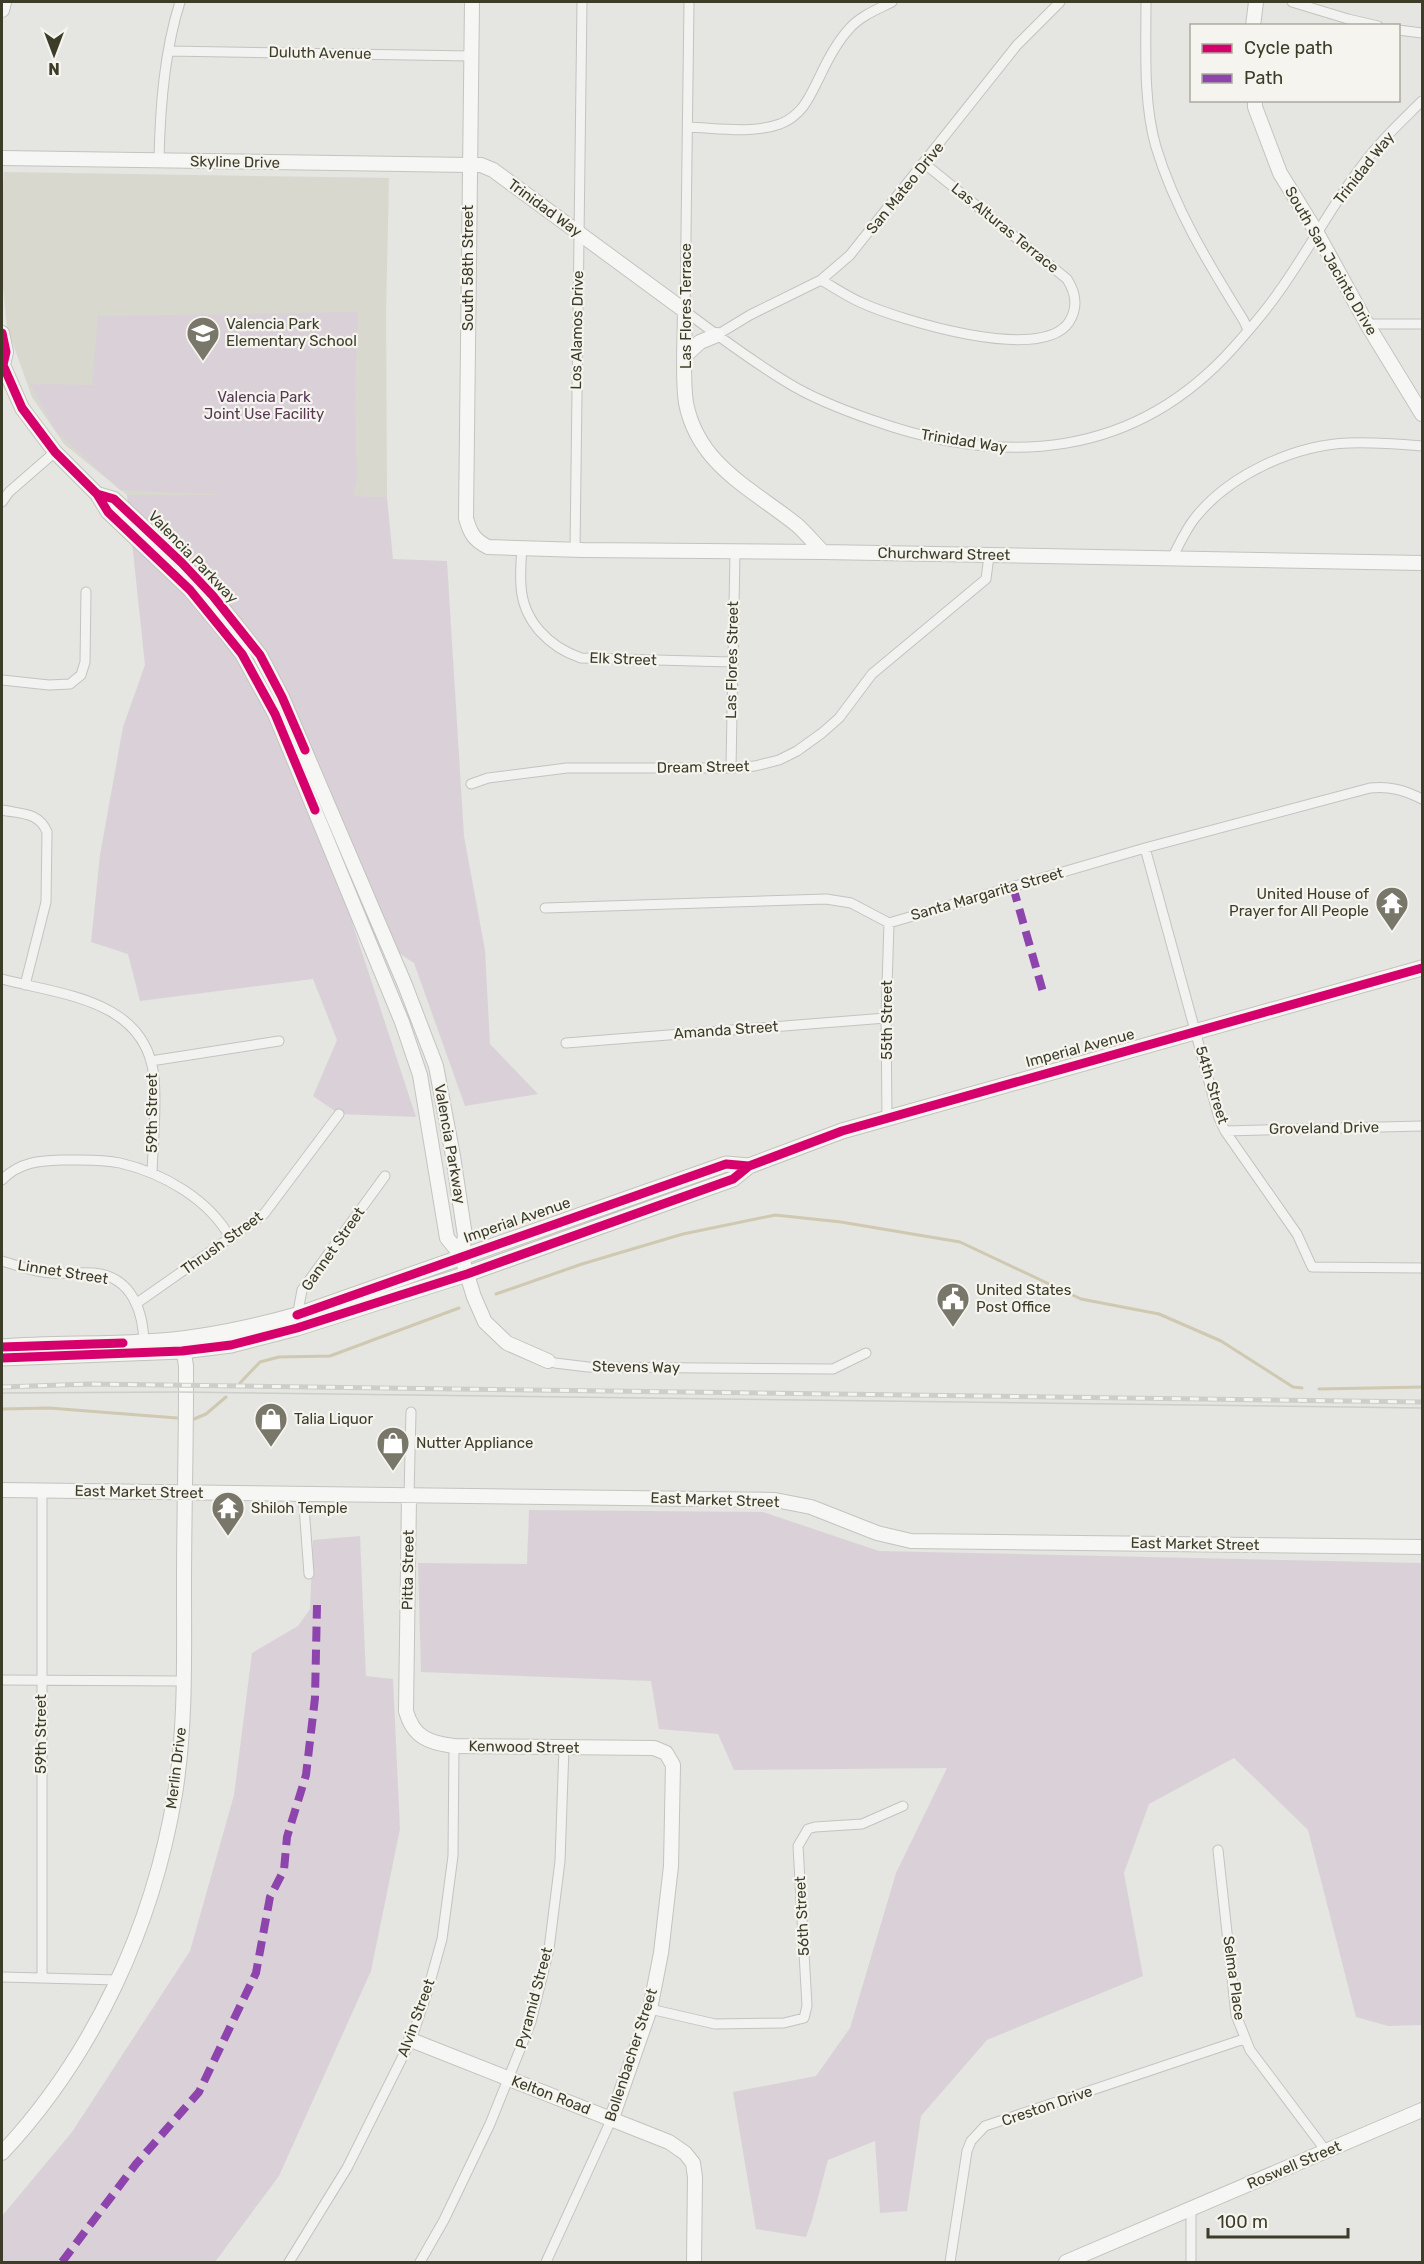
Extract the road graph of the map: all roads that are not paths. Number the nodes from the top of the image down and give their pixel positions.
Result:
1 (4, 2) edge
2 (180, 2) edge
3 (472, 2) edge
4 (582, 2) edge
5 (689, 2) edge
6 (892, 2) edge
7 (1060, 2) edge
8 (1146, 2) edge
9 (1256, 2) edge
10 (1292, 2) edge
11 (2, 10) edge
12 (1253, 24) edge
13 (1369, 24) edge
14 (1400, 30) edge
15 (1422, 33) edge
16 (169, 51) junction
17 (471, 56) junction
18 (1422, 101) edge
19 (1255, 102) edge
20 (688, 127) junction
21 (2, 158) edge
22 (159, 161) junction
23 (925, 164) junction
24 (469, 165) junction
25 (579, 232) junction
26 (1317, 233) junction
27 (821, 280) junction
28 (685, 311) junction
29 (1367, 324) junction
30 (1422, 324) edge
31 (1248, 330) junction
32 (2, 333) edge
33 (717, 335) junction
34 (686, 355) junction
35 (2, 365) edge
36 (1418, 398) edge
37 (1422, 414) edge
38 (1422, 446) edge
39 (55, 452) junction
40 (2, 502) edge
41 (470, 534) joint
42 (522, 547) junction
43 (575, 550) junction
44 (735, 552) junction
45 (823, 552) junction
46 (989, 556) junction
47 (1172, 558) junction
48 (1422, 563) edge
49 (86, 592) dead end
50 (732, 662) junction
51 (2, 680) edge
52 (731, 768) junction
53 (471, 784) dead end
54 (1422, 799) edge
55 (2, 810) edge
56 (1145, 848) junction
57 (545, 908) dead end
58 (889, 922) junction
59 (1422, 968) edge
60 (2, 979) edge
61 (25, 985) junction
62 (886, 1018) junction
63 (1196, 1032) junction
64 (279, 1041) dead end
65 (566, 1042) dead end
66 (151, 1061) junction
67 (339, 1114) dead end
68 (887, 1117) junction
69 (1422, 1126) edge
70 (1225, 1131) junction
71 (749, 1166) junction
72 (152, 1173) junction
73 (385, 1176) dead end
74 (2, 1180) edge
75 (231, 1239) junction
76 (461, 1256) junction
77 (4, 1261) edge
78 (1422, 1268) edge
79 (467, 1274) junction
80 (137, 1303) junction
81 (297, 1322) junction
82 (182, 1345) junction
83 (2, 1347) edge
84 (144, 1347) junction
85 (866, 1353) dead end
86 (2, 1358) edge
87 (548, 1360) joint
88 (411, 1412) dead end
89 (2, 1490) edge
90 (42, 1491) junction
91 (184, 1492) junction
92 (303, 1493) junction
93 (409, 1496) junction
94 (1422, 1547) edge
95 (309, 1574) dead end
96 (41, 1679) junction
97 (2, 1680) edge
98 (184, 1681) junction
99 (411, 1726) joint
100 (454, 1746) junction
101 (564, 1747) junction
102 (643, 1748) joint
103 (903, 1806) dead end
104 (1218, 1850) dead end
105 (2, 1977) edge
106 (42, 1978) junction
107 (118, 1980) junction
108 (650, 2009) junction
109 (1244, 2039) junction
110 (411, 2040) junction
111 (509, 2079) junction
112 (1422, 2110) edge
113 (612, 2118) junction
114 (1326, 2151) junction
115 (2, 2153) edge
116 (1191, 2209) junction
117 (289, 2262) edge
118 (420, 2262) edge
119 (546, 2262) edge
120 (694, 2262) edge
121 (951, 2262) edge
122 (1066, 2262) edge
123 (1191, 2262) edge

1 - 11 street
2 - 16 street
3 - 17 street, South 58th Street
4 - 25 street, Los Alamos Drive
5 - 20 street, Las Flores Terrace
6 - 20 street
7 - 23 street, San Mateo Drive
8 - 31 street
9 - 12 street
10 - 13 street
14 - 15 street
16 - 17 street, Duluth Avenue
16 - 22 street
17 - 24 street, South 58th Street
18 - 26 street, Trinidad Way
19 - 26 street, South San Jacinto Drive
20 - 28 street, Las Flores Terrace
21 - 22 street, Skyline Drive
22 - 24 street, Skyline Drive
23 - 27 street, San Mateo Drive
23 - 27 street, Las Alturas Terrace
24 - 25 street, Trinidad Way
24 - 41 street, South 58th Street
25 - 28 street, Trinidad Way
25 - 43 street, Los Alamos Drive
26 - 29 street, South San Jacinto Drive
26 - 31 street, Trinidad Way
27 - 33 street, San Mateo Drive
28 - 33 street, Trinidad Way
28 - 34 street, Las Flores Terrace
29 - 30 street
29 - 36 street, South San Jacinto Drive
31 - 33 street, Trinidad Way
32 - 35 street, Valencia Parkway
33 - 34 street
34 - 45 street, Las Flores Terrace
35 - 39 street, Valencia Parkway
36 - 37 street, South San Jacinto Drive
38 - 47 street
39 - 40 street
39 - 76 street, Valencia Parkway
41 - 42 street, Churchward Street
42 - 43 street, Churchward Street
42 - 50 street, Elk Street
43 - 44 street, Churchward Street
44 - 45 street, Churchward Street
44 - 50 street, Las Flores Street
45 - 46 street, Churchward Street
46 - 47 street, Churchward Street
46 - 52 street, Dream Street
47 - 48 street, Churchward Street
49 - 51 street
50 - 52 street, Las Flores Street
52 - 53 street, Dream Street
54 - 56 street, Santa Margarita Street
55 - 61 street
56 - 58 street, Santa Margarita Street
56 - 63 street, 54th Street
57 - 58 street
58 - 62 street, 55th Street
59 - 63 main road, Imperial Avenue
60 - 61 street
61 - 66 street, 59th Street
62 - 65 street, Amanda Street
62 - 68 street, 55th Street
63 - 68 main road, Imperial Avenue
63 - 70 street, 54th Street
64 - 66 street
66 - 72 street, 59th Street
67 - 75 street, Thrush Street
68 - 71 main road, Imperial Avenue
69 - 70 street, Groveland Drive
70 - 78 street, 54th Street
71 - 76 main road, Imperial Avenue
71 - 79 main road, Imperial Avenue
72 - 74 street
72 - 75 street
73 - 81 street, Gannet Street
75 - 80 street, Thrush Street
76 - 79 street, Stevens Way
76 - 81 main road, Imperial Avenue
77 - 80 street, Linnet Street
79 - 81 main road, Imperial Avenue
79 - 87 street, Stevens Way
80 - 84 street
81 - 82 main road, Imperial Avenue
82 - 84 main road, Imperial Avenue
82 - 91 street, Merlin Drive
83 - 84 main road, Imperial Avenue
84 - 86 main road, Imperial Avenue
85 - 87 street, Stevens Way
88 - 93 street, Pitta Street
89 - 90 street, East Market Street
90 - 91 street, East Market Street
90 - 96 street, 59th Street
91 - 92 street, East Market Street
91 - 98 street, Merlin Drive
92 - 93 street, East Market Street
92 - 95 street
93 - 94 street, East Market Street
93 - 99 street, Pitta Street
96 - 97 street
96 - 98 street
96 - 106 street, 59th Street
98 - 107 street, Merlin Drive
99 - 100 street, Kenwood Street
100 - 101 street, Kenwood Street
100 - 110 street, Alvin Street
101 - 102 street, Kenwood Street
101 - 111 street, Pyramid Street
102 - 108 street, Bollenbacher Street
103 - 108 street, 56th Street
104 - 109 street, Selma Place
105 - 106 street
106 - 107 street
107 - 115 street, Merlin Drive
108 - 113 street, Bollenbacher Street
109 - 114 street, Selma Place
109 - 121 street, Creston Drive
110 - 111 street, Kelton Road
110 - 117 street, Alvin Street
111 - 113 street, Kelton Road
111 - 118 street, Pyramid Street
112 - 114 street, Roswell Street
113 - 119 street, Bollenbacher Street
113 - 120 street, Kelton Road
114 - 116 street, Roswell Street
116 - 122 street, Roswell Street
116 - 123 street

